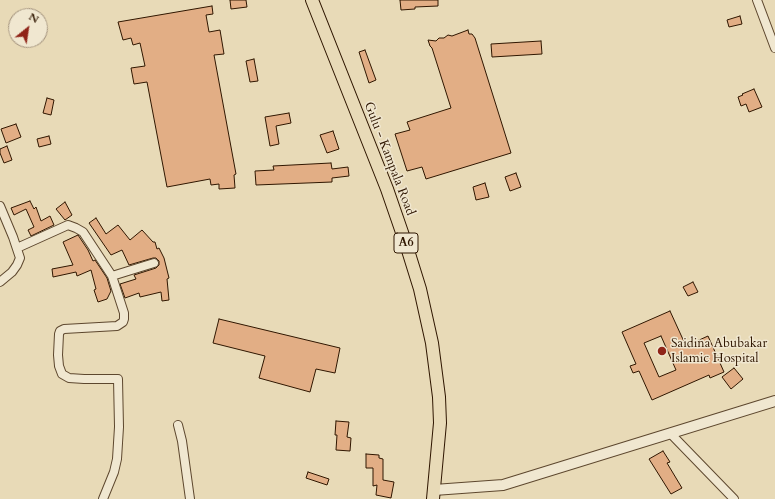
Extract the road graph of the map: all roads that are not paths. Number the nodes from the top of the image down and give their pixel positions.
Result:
1 (312, 0) edge
2 (757, 0) edge
3 (775, 48) edge
4 (0, 206) edge
5 (17, 248) junction
6 (154, 263) dead end
7 (112, 276) junction
8 (0, 282) edge
9 (775, 401) edge
10 (178, 425) dead end
11 (670, 434) junction
12 (434, 494) edge
13 (103, 499) edge
14 (190, 499) edge
15 (734, 499) edge

1 - 12 main road, Gulu - Kampala Road / A6
2 - 3 street
4 - 5 street
5 - 7 street
5 - 8 street
6 - 7 street
7 - 13 street
9 - 11 street
10 - 14 street
11 - 12 street
11 - 15 street

